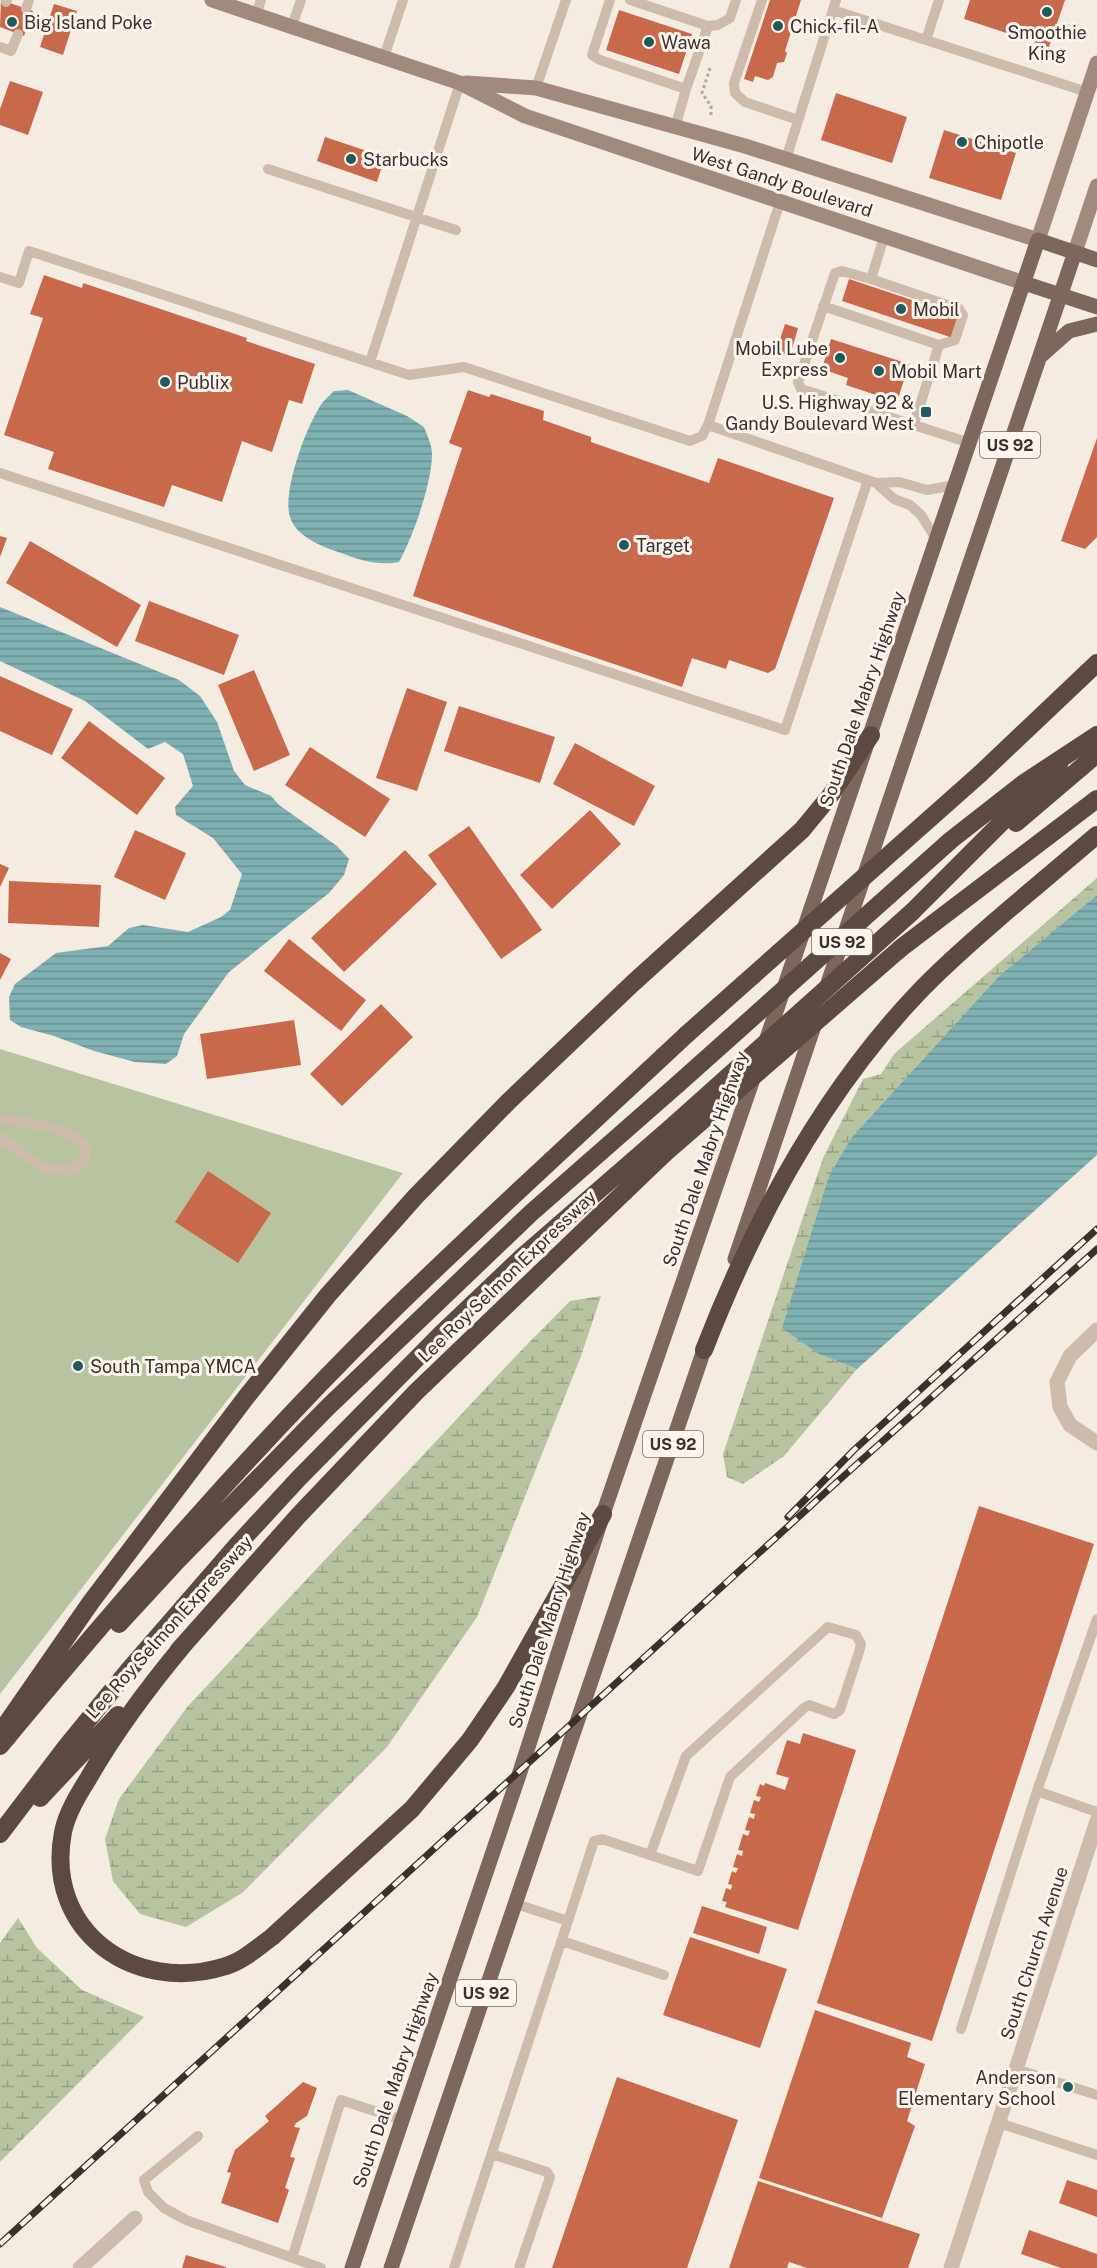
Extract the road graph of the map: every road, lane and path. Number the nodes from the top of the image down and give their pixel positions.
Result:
1 (213, 0) edge
2 (301, 0) edge
3 (403, 0) edge
4 (566, 0) edge
5 (610, 0) edge
6 (630, 0) edge
7 (736, 0) edge
8 (762, 0) edge
9 (939, 0) edge
10 (834, 5) edge
11 (258, 7) edge
12 (708, 26) junction
13 (292, 27) junction
14 (18, 33) dead end
15 (926, 40) junction
16 (0, 47) edge
17 (384, 57) junction
18 (712, 63) dead end
19 (1097, 63) edge
20 (460, 83) junction
21 (536, 88) junction
22 (686, 89) junction
23 (1087, 92) junction
24 (711, 116) dead end
25 (798, 120) junction
26 (675, 128) junction
27 (786, 159) junction
28 (268, 169) dead end
29 (1097, 186) edge
30 (780, 202) junction
31 (417, 217) junction
32 (456, 230) dead end
33 (884, 237) junction
34 (1038, 240) junction
35 (1075, 252) junction
36 (1097, 260) edge
37 (0, 277) edge
38 (871, 279) junction
39 (1024, 283) junction
40 (1060, 295) junction
41 (823, 306) junction
42 (1097, 307) edge
43 (1097, 324) edge
44 (939, 345) junction
45 (1040, 357) junction
46 (370, 362) junction
47 (914, 424) junction
48 (708, 425) junction
49 (970, 443) junction
50 (0, 472) edge
51 (872, 482) junction
52 (956, 485) junction
53 (937, 541) junction
54 (1097, 663) edge
55 (1097, 727) edge
56 (871, 735) junction
57 (1097, 735) edge
58 (1097, 754) edge
59 (1097, 799) edge
60 (1091, 840) edge
61 (912, 912) junction
62 (0, 1121) edge
63 (0, 1137) edge
64 (1097, 1330) edge
65 (704, 1350) junction
66 (1097, 1443) edge
67 (603, 1514) junction
68 (1097, 1619) edge
69 (186, 1642) junction
70 (0, 1733) edge
71 (0, 1746) edge
72 (0, 1754) edge
73 (1037, 1791) junction
74 (1097, 1812) edge
75 (1097, 1821) edge
76 (0, 1834) edge
77 (0, 1841) edge
78 (650, 1855) junction
79 (516, 1905) junction
80 (568, 1922) junction
81 (562, 1941) junction
82 (664, 1975) dead end
83 (961, 2029) dead end
84 (1016, 2069) junction
85 (1097, 2095) edge
86 (402, 2120) junction
87 (999, 2123) junction
88 (198, 2136) dead end
89 (492, 2154) junction
90 (1097, 2155) edge
91 (135, 2218) dead end
92 (292, 2258) junction
93 (80, 2268) edge
94 (321, 2268) edge
95 (352, 2268) edge
96 (392, 2268) edge
97 (454, 2268) edge
98 (519, 2268) edge
99 (951, 2268) edge

1 - 11 main road, West Gandy Boulevard
2 - 13 lane
3 - 17 lane
4 - 21 lane
5 - 22 lane
6 - 12 lane
7 - 12 lane
8 - 25 lane
9 - 15 lane
10 - 15 lane
10 - 25 lane
11 - 13 main road, West Gandy Boulevard
12 - 22 lane
13 - 17 main road, West Gandy Boulevard
14 - 16 lane
15 - 23 lane
17 - 20 main road, West Gandy Boulevard
18 - 24 path
19 - 23 main road, South Dale Mabry Highway
20 - 21 main road, West Gandy Boulevard
20 - 30 main road, West Gandy Boulevard
20 - 31 lane
21 - 26 main road, West Gandy Boulevard
22 - 26 lane
23 - 34 main road, South Dale Mabry Highway
25 - 27 lane
26 - 27 main road, West Gandy Boulevard
27 - 34 main road, West Gandy Boulevard
28 - 31 lane
29 - 35 main road
30 - 33 main road, West Gandy Boulevard
30 - 48 lane
31 - 32 lane
31 - 46 lane
33 - 38 lane
33 - 39 main road, West Gandy Boulevard
34 - 35 main road, West Gandy Boulevard
34 - 39 main road, South Dale Mabry Highway / US 92
35 - 36 main road, West Gandy Boulevard
35 - 40 main road
37 - 46 lane
38 - 41 lane
38 - 44 lane
39 - 40 main road, West Gandy Boulevard
39 - 49 main road, South Dale Mabry Highway / US 92
40 - 42 main road, West Gandy Boulevard
40 - 45 main road
41 - 44 lane
41 - 47 lane
43 - 45 main road, US 92
44 - 47 lane
45 - 65 main road, US 92
46 - 48 lane
47 - 49 lane
48 - 51 lane
49 - 52 main road, South Dale Mabry Highway / US 92
50 - 51 lane
51 - 52 lane
51 - 53 lane
52 - 53 main road, South Dale Mabry Highway / US 92
53 - 56 main road, South Dale Mabry Highway / US 92
54 - 71 highway, bridge
55 - 61 highway
56 - 67 main road, South Dale Mabry Highway / US 92
56 - 70 highway
57 - 72 highway, Lee Roy Selmon Expressway, bridge
58 - 61 highway
59 - 69 highway, Lee Roy Selmon Expressway, bridge
60 - 65 highway
61 - 76 highway, bridge
62 - 63 lane
64 - 66 street
65 - 79 main road, US 92
67 - 69 highway
67 - 86 main road, South Dale Mabry Highway / US 92
68 - 73 lane
69 - 77 highway, Lee Roy Selmon Expressway
73 - 74 lane
73 - 83 lane
75 - 84 street, South Church Avenue
78 - 78 lane
78 - 80 lane
79 - 80 lane
79 - 96 main road, US 92
80 - 81 lane
81 - 82 lane
81 - 89 lane
84 - 85 lane
84 - 87 street, South Church Avenue
86 - 92 lane
86 - 95 main road, South Dale Mabry Highway / US 92
87 - 90 lane
87 - 99 street, South Church Avenue
88 - 92 lane
89 - 97 lane
89 - 98 lane
91 - 93 street
92 - 94 lane

